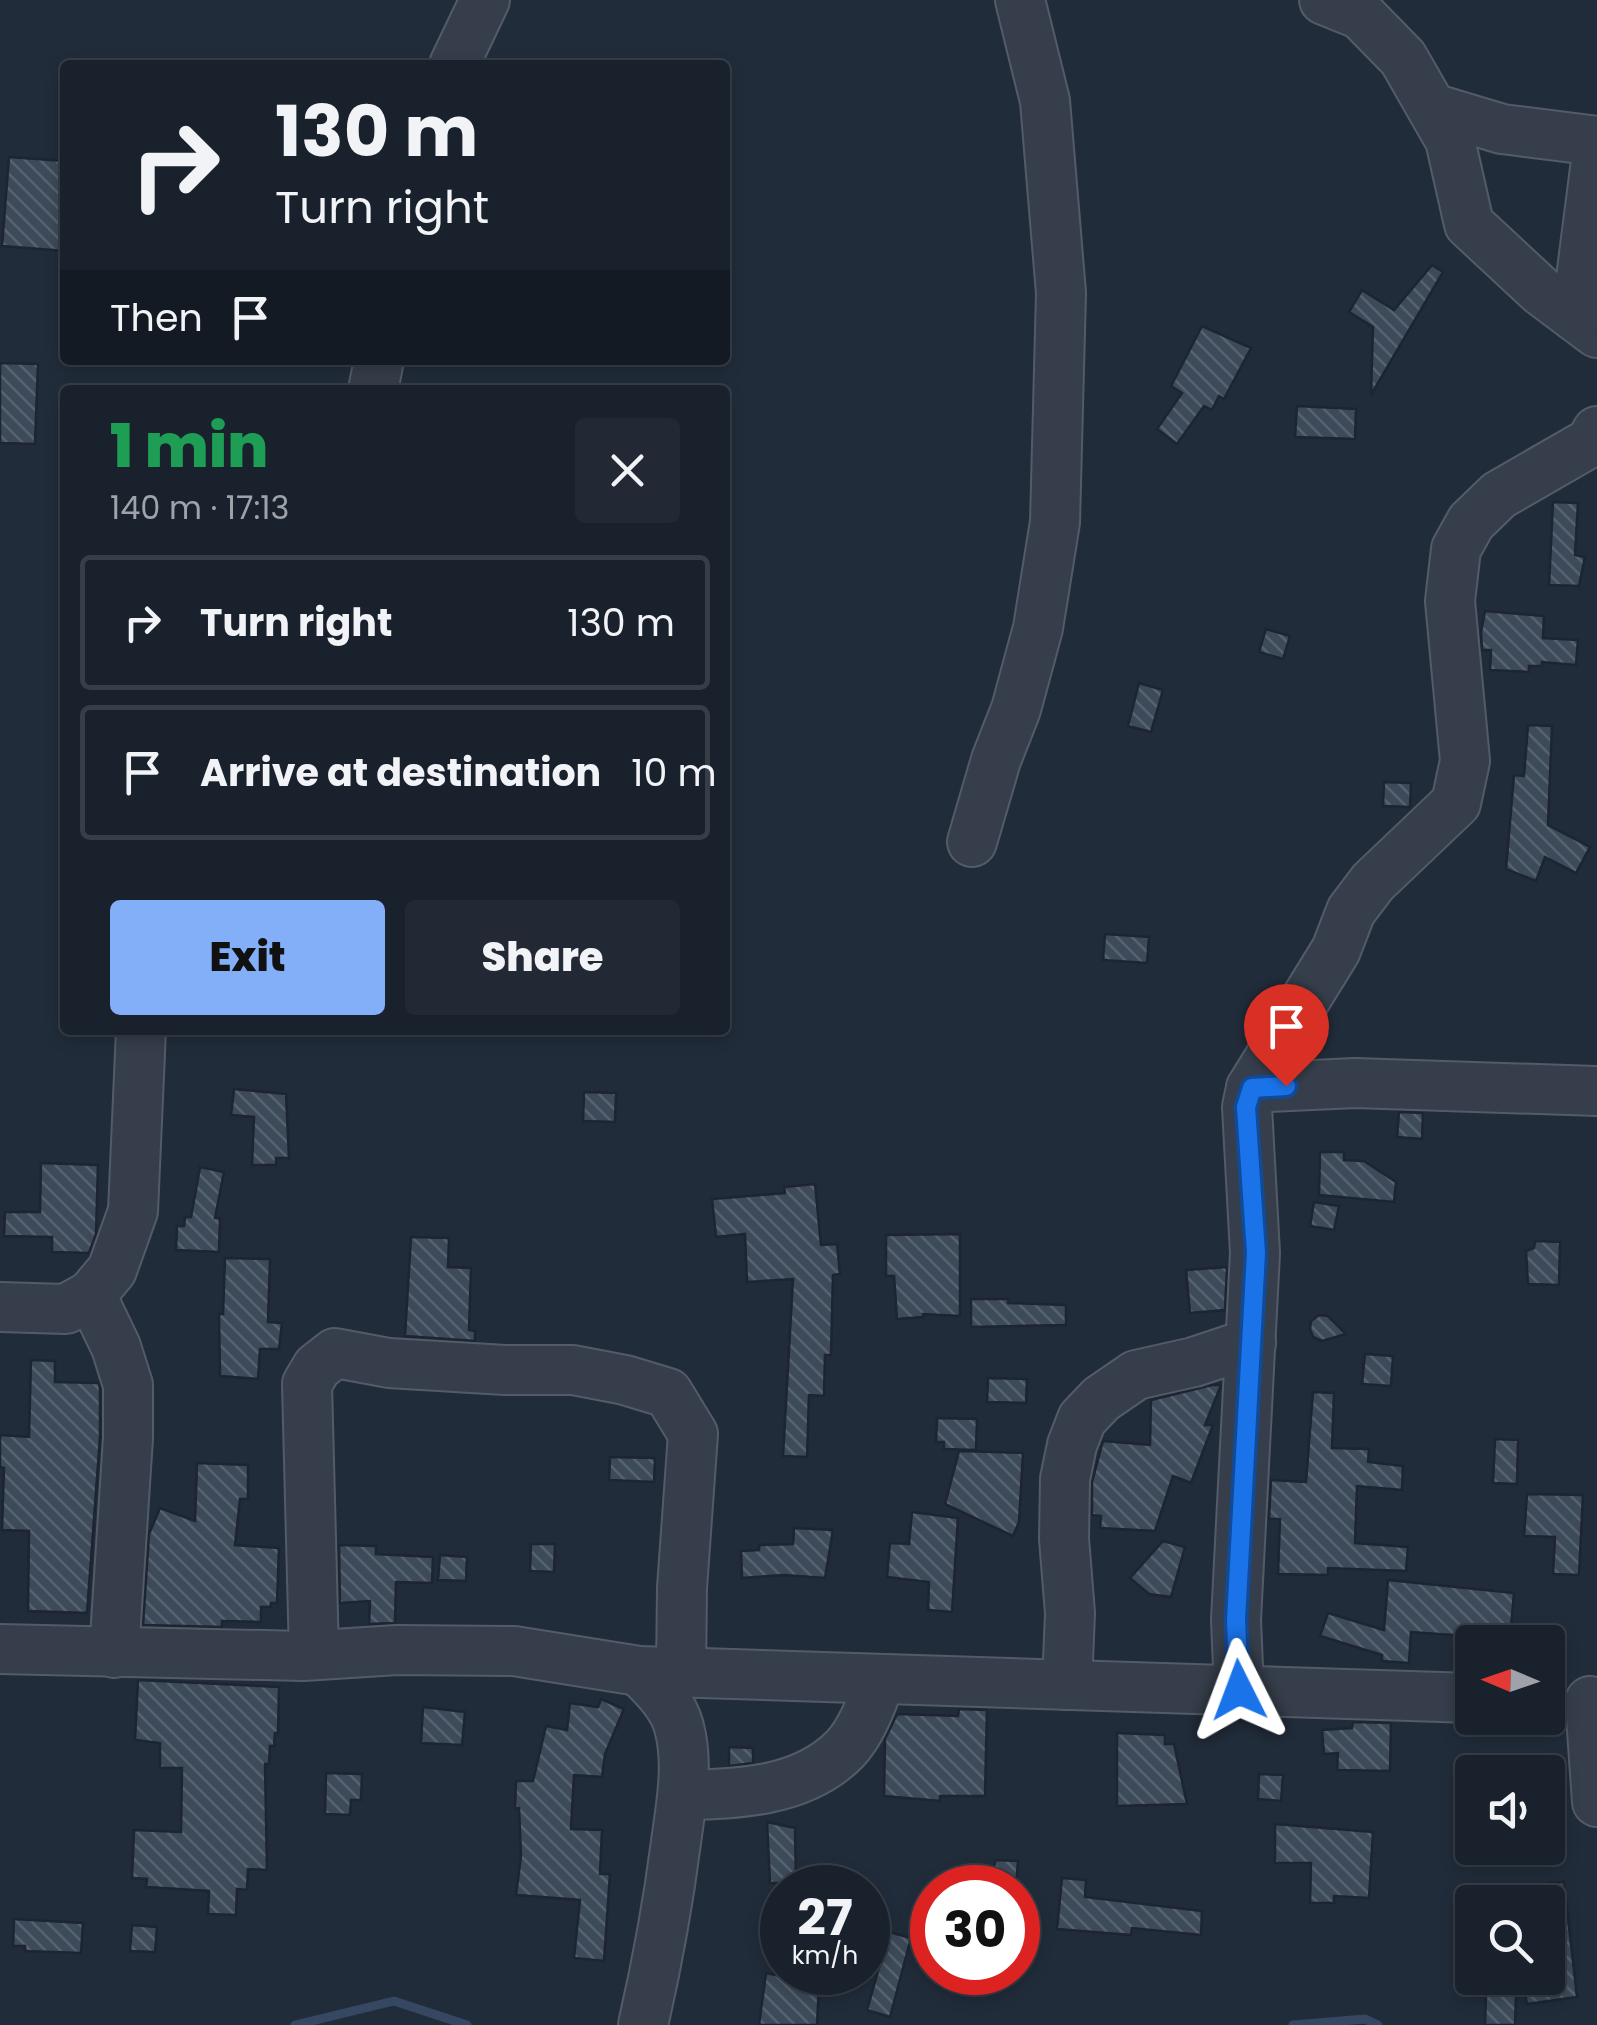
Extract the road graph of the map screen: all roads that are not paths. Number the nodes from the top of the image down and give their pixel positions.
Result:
1 (484, 0) edge
2 (1020, 0) edge
3 (1324, 0) edge
4 (456, 60) edge
5 (1432, 108) junction
6 (1597, 140) edge
7 (1597, 153) edge
8 (1587, 325) edge
9 (1595, 439) edge
10 (972, 842) dead end
11 (141, 1035) edge
12 (1252, 1088) junction
13 (1597, 1091) edge
14 (92, 1294) junction
15 (0, 1306) edge
16 (1251, 1344) junction
17 (0, 1649) edge
18 (114, 1653) junction
19 (314, 1655) junction
20 (660, 1672) junction
21 (881, 1679) junction
22 (1067, 1685) junction
23 (1239, 1690) junction
24 (1455, 1697) edge
25 (1578, 1701) edge
26 (682, 1795) junction
27 (1597, 1802) edge
28 (643, 2025) edge

1 - 4 street
2 - 10 street
3 - 5 street
5 - 6 street
5 - 8 street
7 - 8 street
9 - 12 street
11 - 14 street
12 - 13 street
12 - 16 street
14 - 15 street
14 - 18 street
16 - 22 street
16 - 23 street
17 - 18 street
18 - 19 street
19 - 20 street
19 - 20 street
20 - 21 street
20 - 26 street
21 - 22 street
21 - 26 street
22 - 23 street
23 - 24 street
25 - 27 street
26 - 28 street

